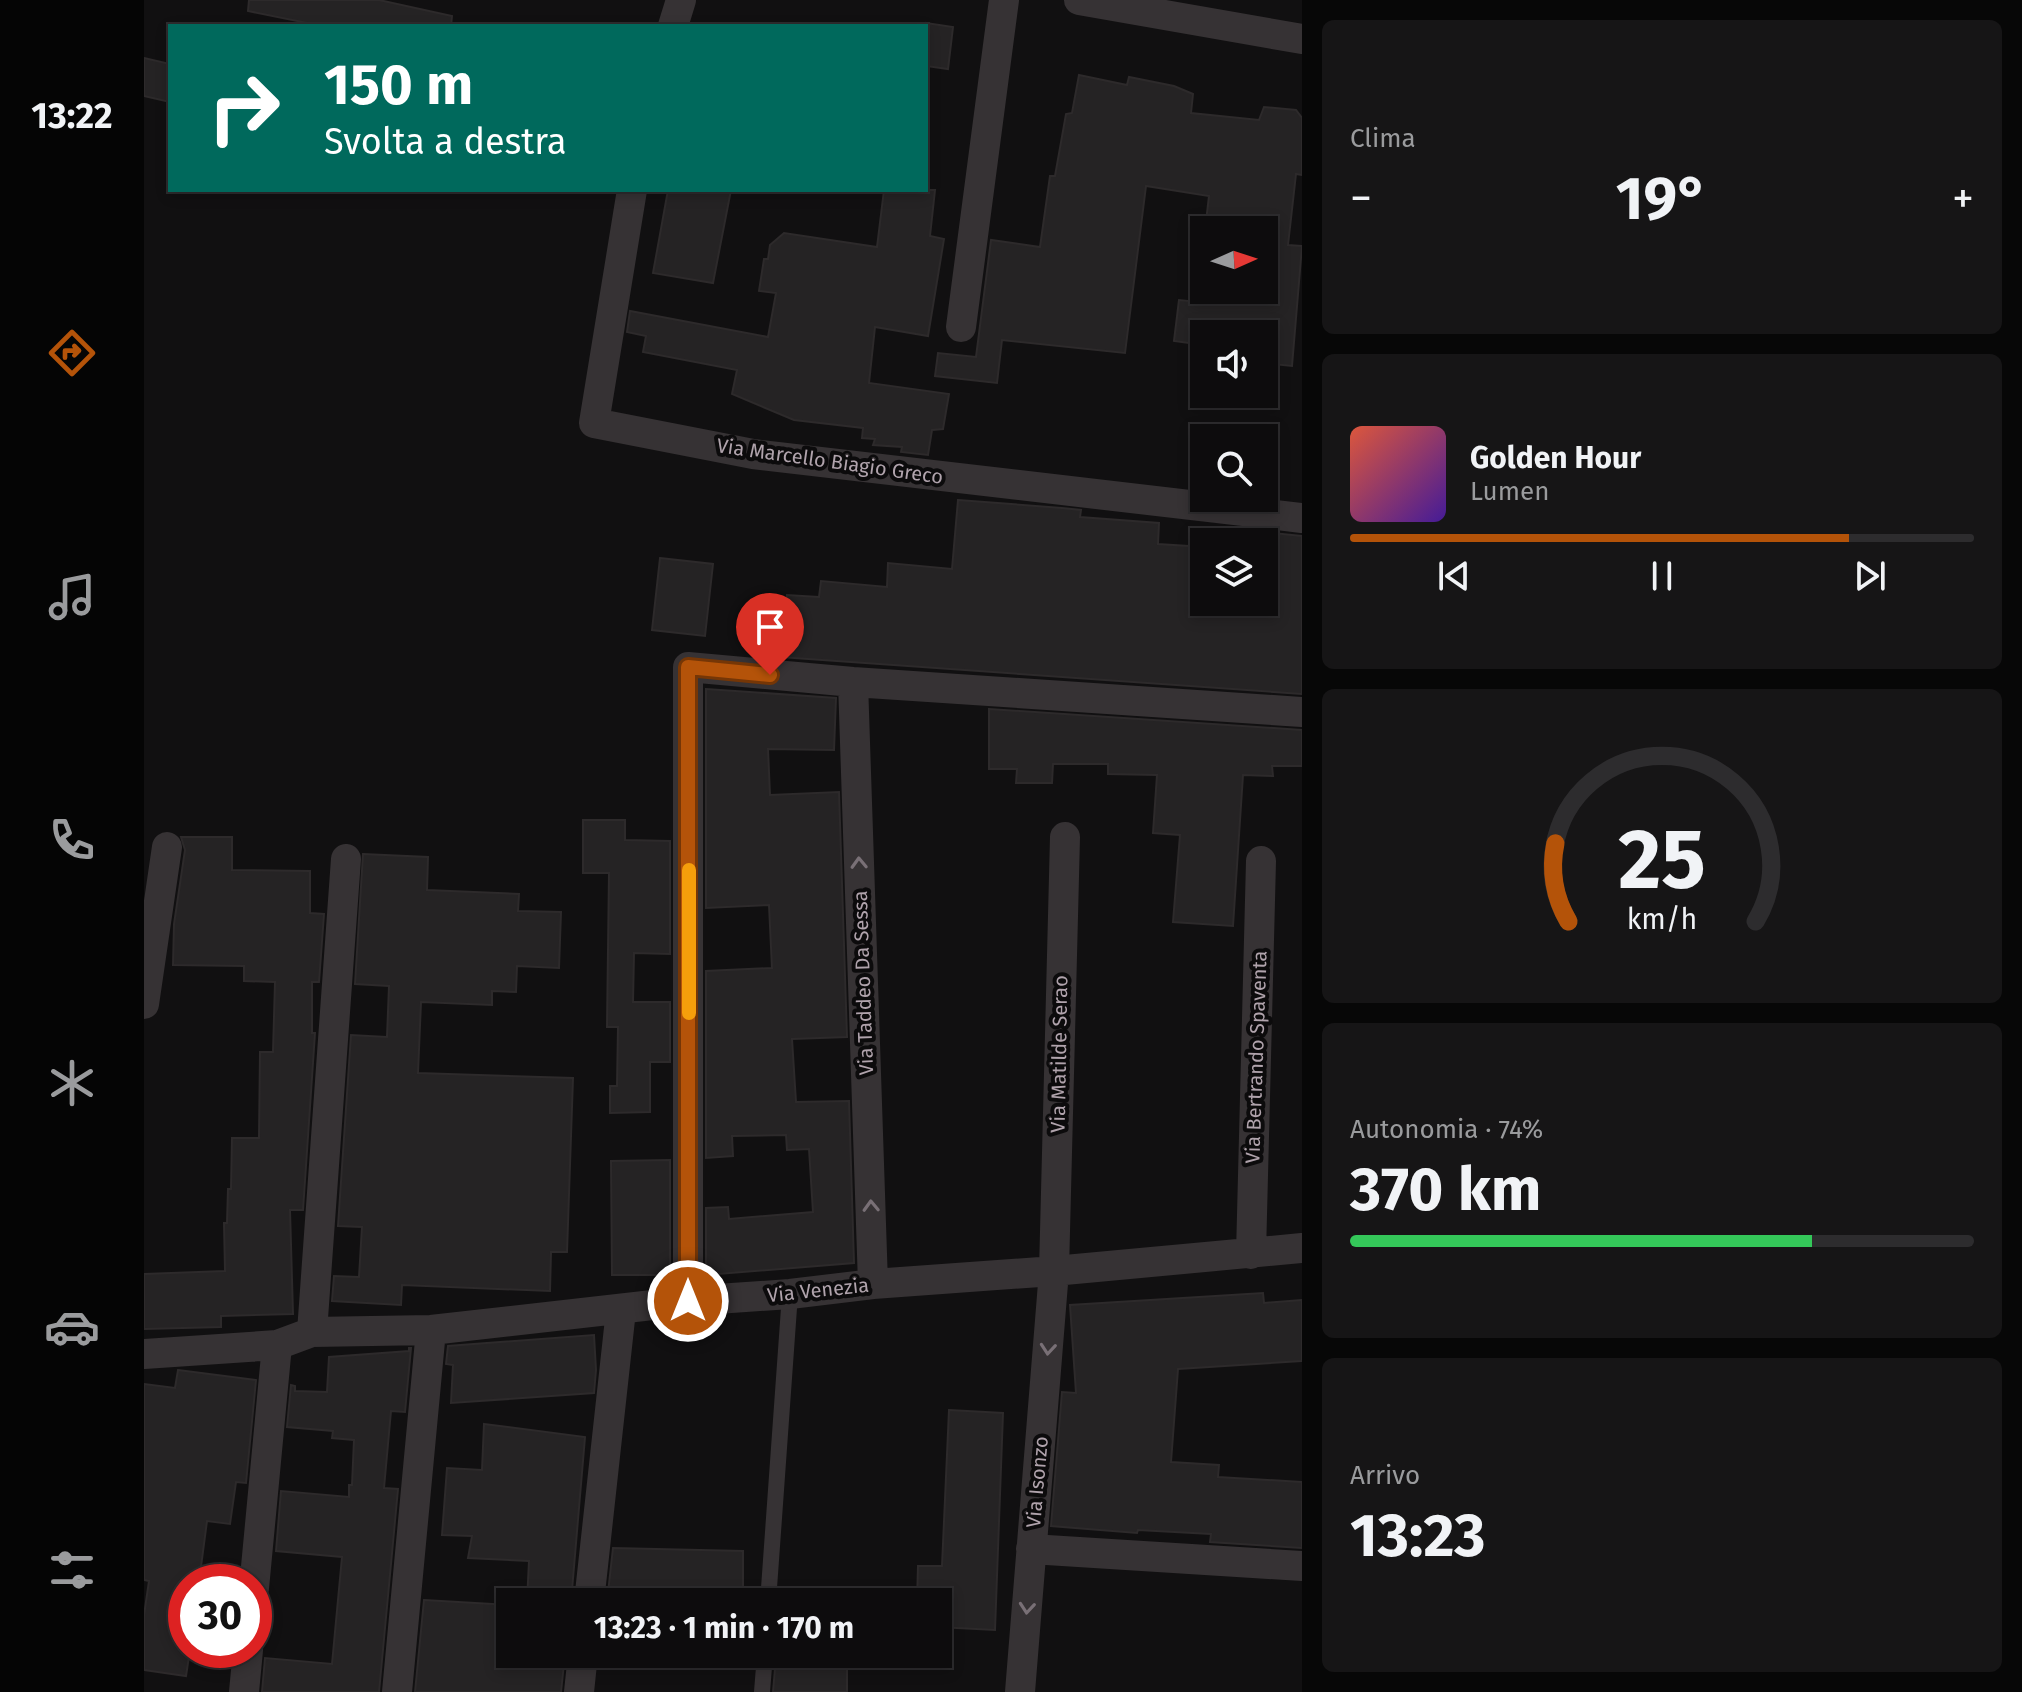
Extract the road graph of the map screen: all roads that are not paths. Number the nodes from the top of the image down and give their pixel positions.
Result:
1 (681, 0) edge
2 (1004, 0) edge
3 (1079, 0) edge
4 (674, 24) edge
5 (1302, 39) edge
6 (632, 192) edge
7 (961, 327) dead end
8 (1302, 518) edge
9 (853, 682) junction
10 (1302, 712) edge
11 (1065, 837) dead end
12 (167, 847) dead end
13 (346, 859) dead end
14 (1261, 861) dead end
15 (144, 1004) edge
16 (1302, 1248) edge
17 (1251, 1254) junction
18 (1054, 1271) junction
19 (873, 1284) junction
20 (790, 1294) junction
21 (688, 1301) junction
22 (621, 1310) junction
23 (431, 1330) junction
24 (312, 1332) junction
25 (277, 1345) junction
26 (144, 1354) edge
27 (1031, 1549) junction
28 (256, 1564) edge
29 (1302, 1566) edge
30 (591, 1588) edge
31 (769, 1588) edge
32 (246, 1668) edge
33 (582, 1668) edge
34 (764, 1668) edge
35 (244, 1692) edge
36 (397, 1692) edge
37 (579, 1692) edge
38 (762, 1692) edge
39 (1020, 1692) edge

1 - 4 street
2 - 7 street
3 - 5 street
6 - 8 street, Via Marcello Biagio Greco
9 - 10 street
19 -> 9 street, Via Taddeo Da Sessa
9 - 21 street
11 - 18 street, Via Matilde Serao
12 - 15 street
13 - 24 street
14 - 17 street, Via Bertrando Spaventa
16 - 17 street, Via Venezia
17 - 18 street, Via Venezia
18 - 19 street, Via Venezia
18 -> 27 street, Via Isonzo
19 - 20 street, Via Venezia
20 - 21 street, Via Venezia
20 - 31 lane
21 - 22 street, Via Venezia
22 - 23 street, Via Venezia
22 - 30 street
23 - 24 street, Via Venezia
23 - 36 street
24 - 25 street, Via Venezia
25 - 26 street, Via Venezia
25 - 28 street
27 - 29 street
27 -> 39 street, Via Isonzo
32 - 35 street
33 - 37 street
34 - 38 lane

